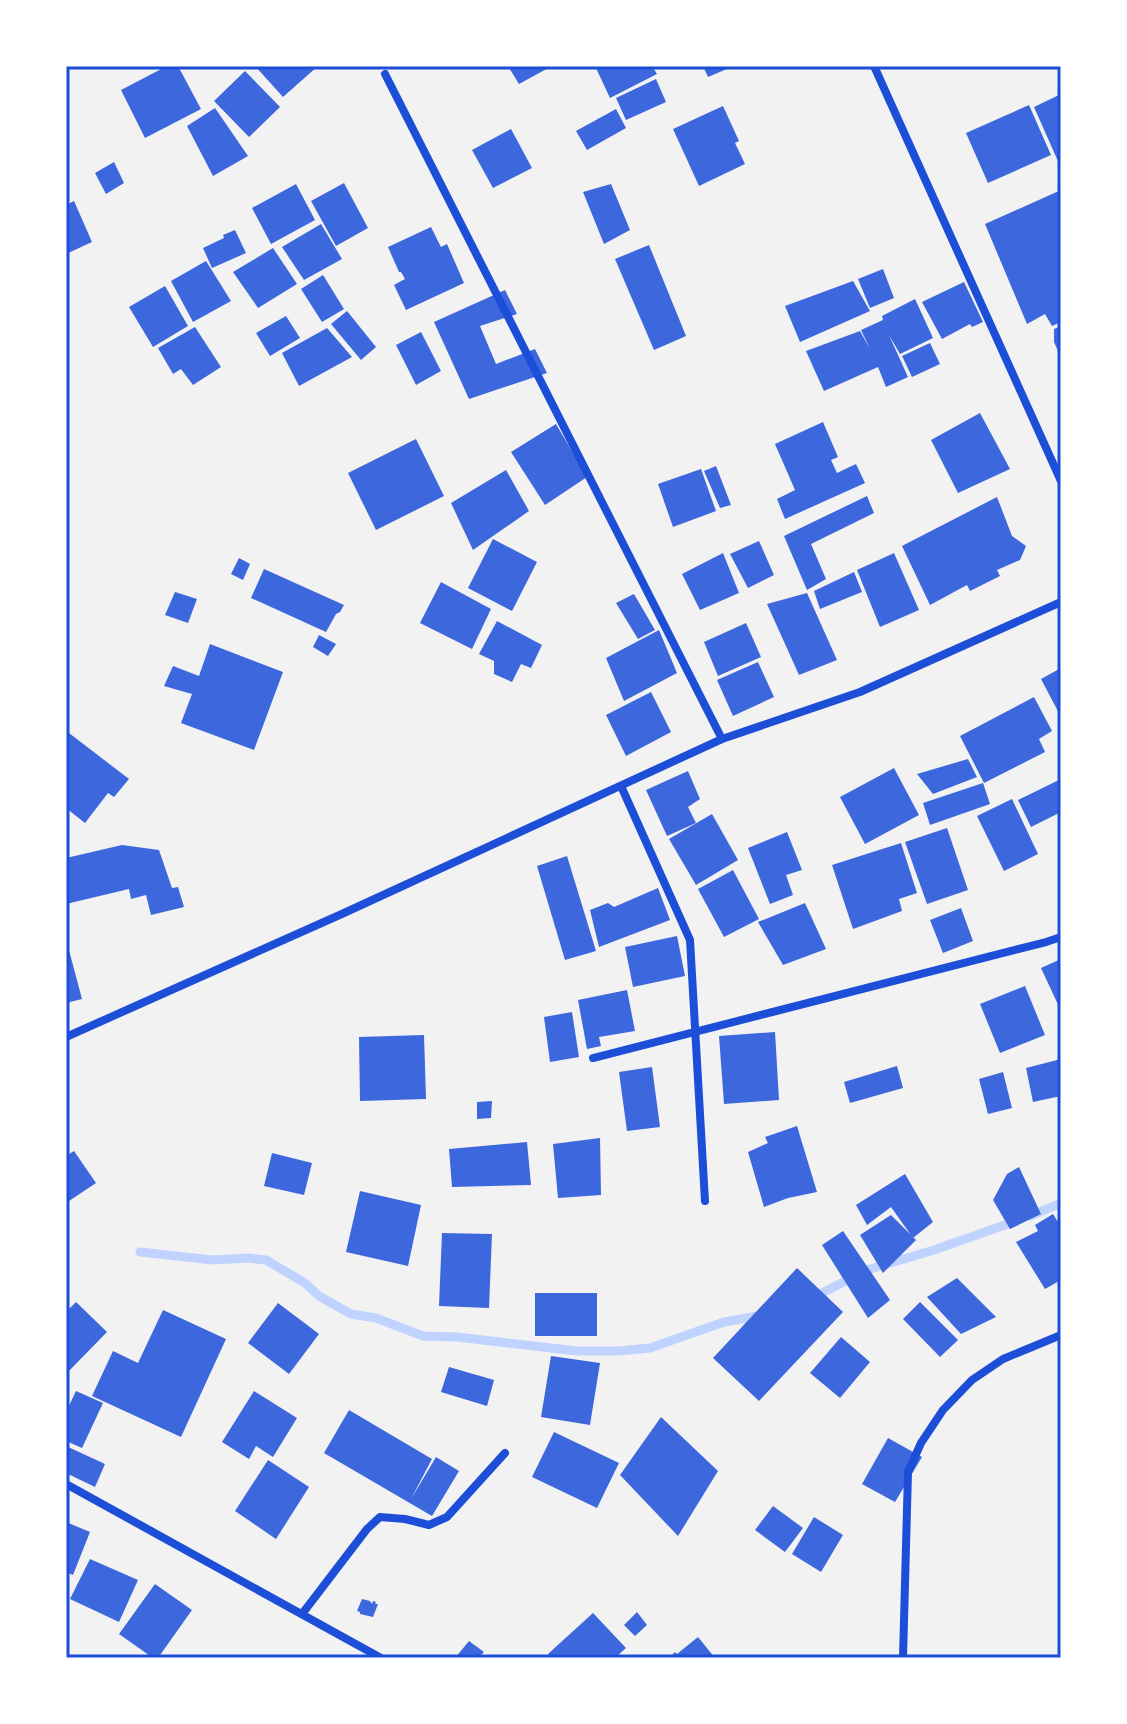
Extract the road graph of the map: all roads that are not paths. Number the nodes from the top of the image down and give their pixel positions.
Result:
1 (874, 66) edge
2 (385, 74) dead end
3 (1061, 481) edge
4 (1061, 602) edge
5 (722, 739) junction
6 (621, 786) junction
7 (1061, 937) edge
8 (696, 1031) junction
9 (66, 1037) edge
10 (593, 1058) dead end
11 (705, 1201) dead end
12 (1061, 1335) edge
13 (505, 1453) dead end
14 (66, 1484) edge
15 (302, 1614) junction
16 (381, 1658) edge
17 (903, 1658) edge

1 - 3 street
2 - 5 street
4 - 5 street
5 - 6 street
6 - 8 street
6 - 9 street
7 - 8 street
8 - 10 street
8 - 11 street
12 - 17 street
13 - 15 street
14 - 15 street
15 - 16 street

